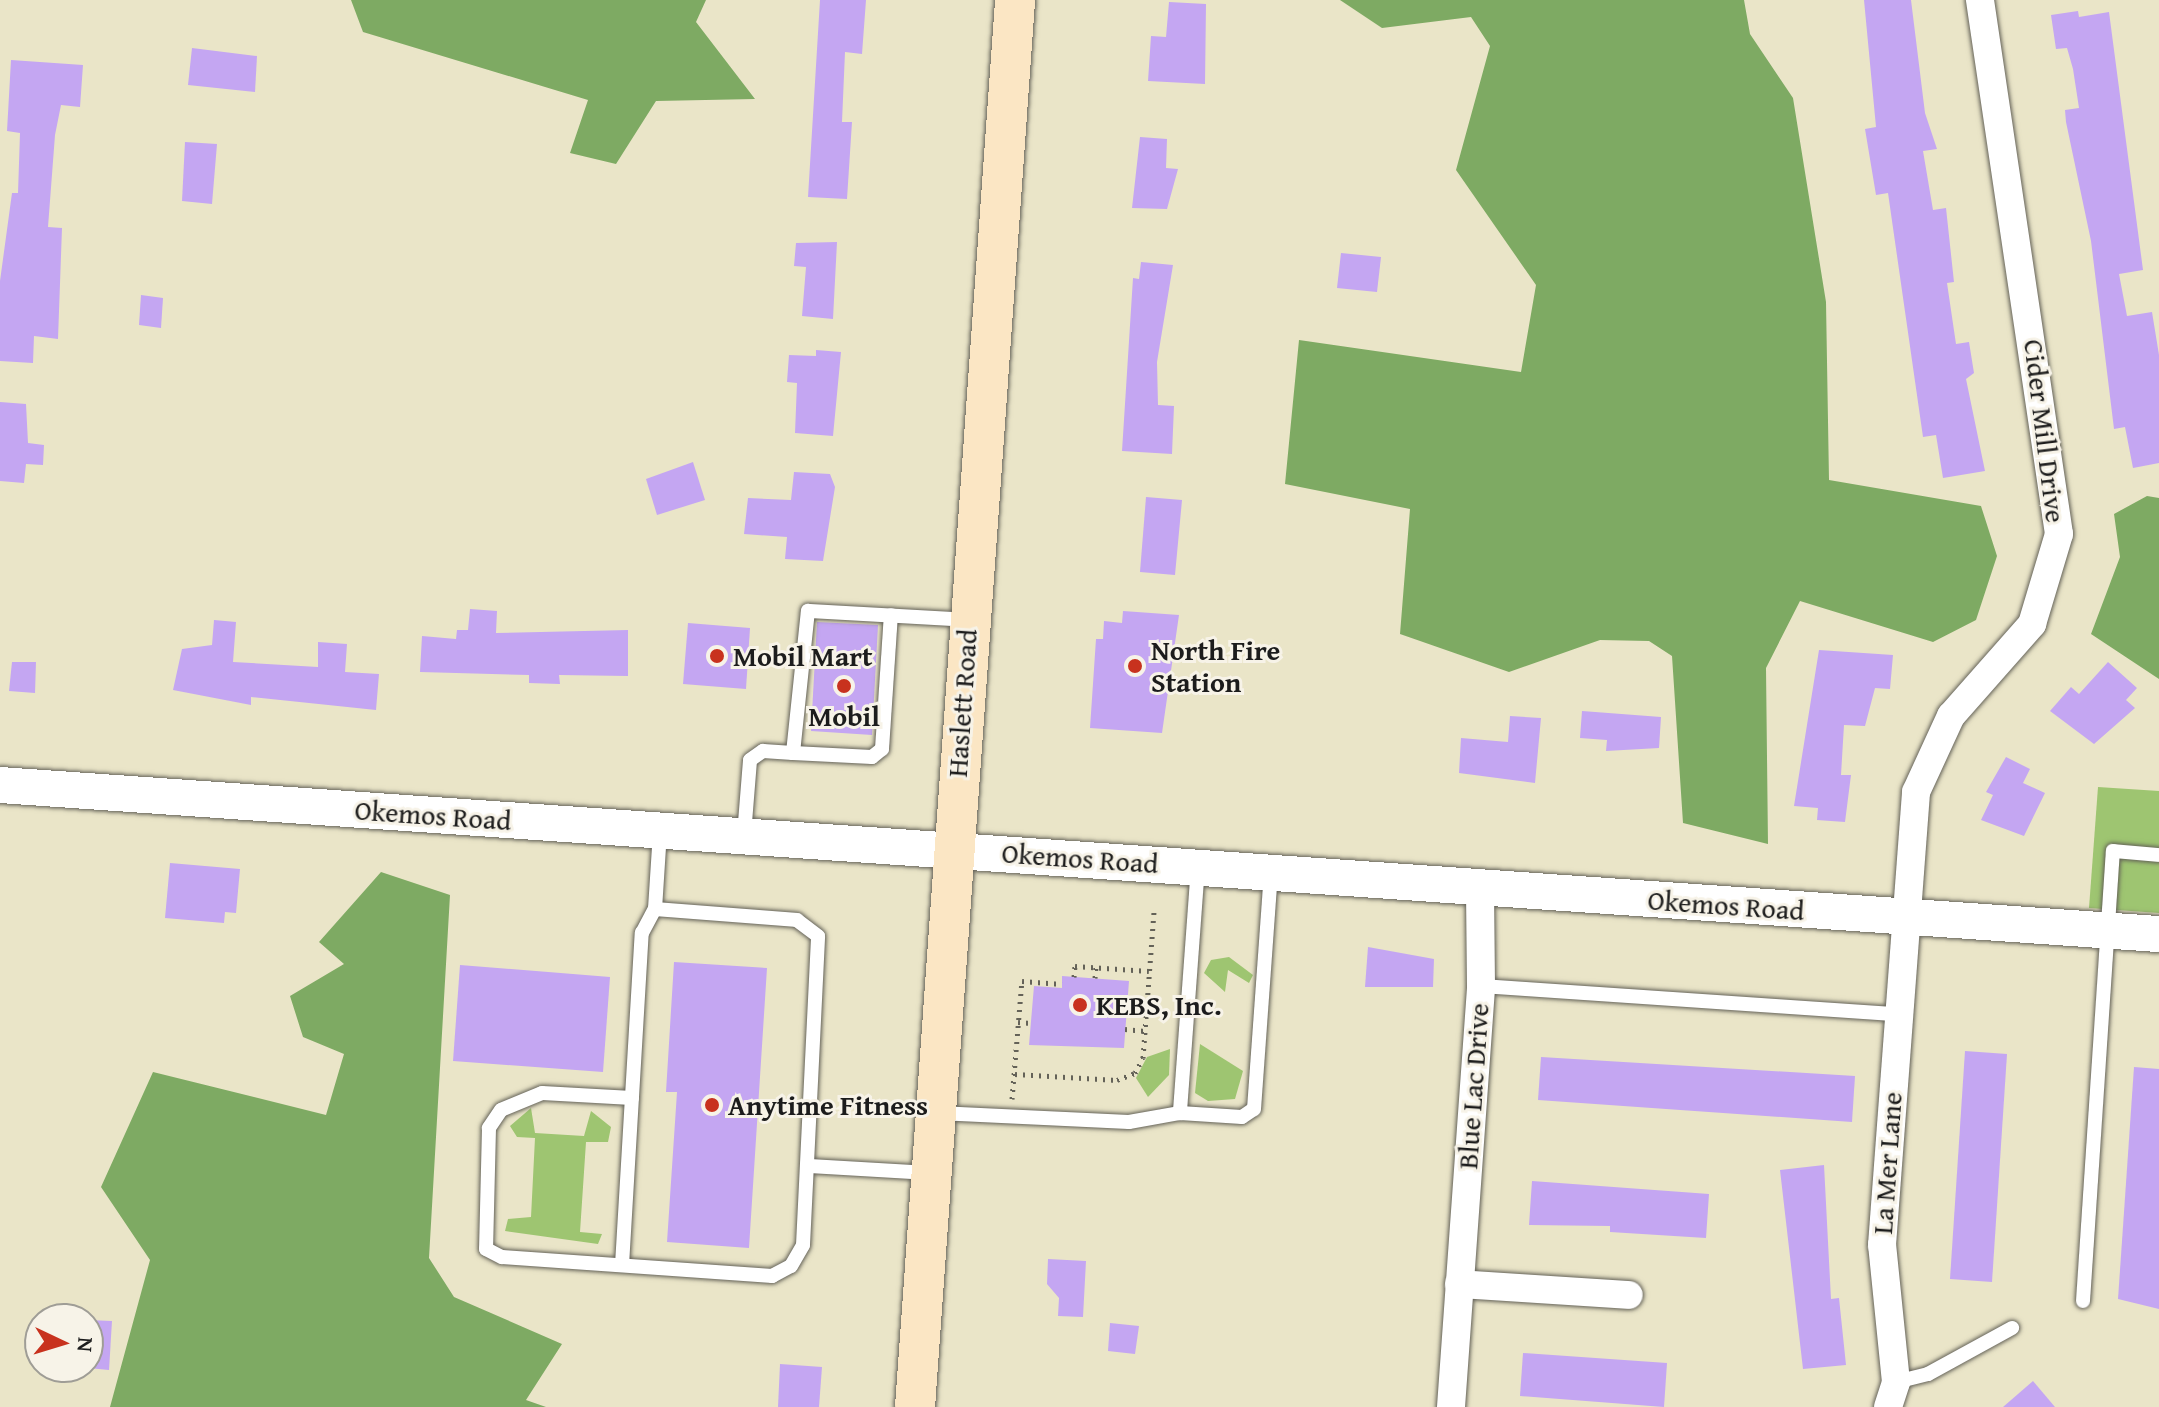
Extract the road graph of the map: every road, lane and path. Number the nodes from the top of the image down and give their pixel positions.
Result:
1 (1015, 0) edge
2 (1980, 0) edge
3 (891, 615) junction
4 (968, 620) junction
5 (793, 753) junction
6 (0, 785) edge
7 (660, 831) junction
8 (744, 836) junction
9 (952, 850) junction
10 (2159, 855) edge
11 (1198, 866) junction
12 (1271, 871) junction
13 (1480, 889) junction
14 (655, 909) junction
15 (1154, 910) dead end
16 (1904, 918) junction
17 (2111, 931) junction
18 (2159, 934) edge
19 (1096, 967) junction
20 (1149, 971) junction
21 (1074, 977) dead end
22 (1095, 978) dead end
23 (1062, 984) dead end
24 (1481, 986) junction
25 (1897, 1014) junction
26 (1018, 1022) junction
27 (1031, 1023) dead end
28 (1125, 1029) dead end
29 (1145, 1031) junction
30 (632, 1098) junction
31 (935, 1112) junction
32 (1180, 1113) junction
33 (808, 1166) junction
34 (931, 1173) junction
35 (622, 1265) junction
36 (1459, 1284) junction
37 (1629, 1295) dead end
38 (2083, 1301) dead end
39 (2012, 1328) dead end
40 (1892, 1394) edge
41 (915, 1407) edge
42 (1451, 1407) edge

1 - 4 main road, Haslett Road
2 - 16 street, Cider Mill Drive
3 - 4 lane
3 - 5 lane
3 - 5 lane
4 - 9 main road, Haslett Road
5 - 8 lane
6 - 7 street, Okemos Road
7 - 8 street, Okemos Road
7 - 14 lane
8 - 9 street, Okemos Road
9 - 11 street, Okemos Road
9 - 31 main road, Haslett Road
10 - 17 lane
11 - 12 street, Okemos Road
11 - 32 lane
12 - 13 street, Okemos Road
12 - 32 lane
13 - 16 street, Okemos Road
13 - 24 street, Blue Lac Drive
14 - 30 lane
14 - 33 lane
15 - 20 path
16 - 17 street, Okemos Road
16 - 25 street, La Mer Lane
17 - 18 street, Okemos Road
17 - 38 lane
19 - 20 path
19 - 21 path
19 - 22 path
20 - 29 path
23 - 26 path
24 - 25 lane
24 - 36 street, Blue Lac Drive
25 - 40 street, La Mer Lane
26 - 27 path
26 - 29 path
28 - 29 path
30 - 35 lane
30 - 35 lane
31 - 32 lane
31 - 34 main road, Haslett Road
33 - 34 lane
33 - 35 lane
34 - 41 main road, Haslett Road
36 - 37 street
36 - 42 street, Blue Lac Drive
39 - 40 lane

